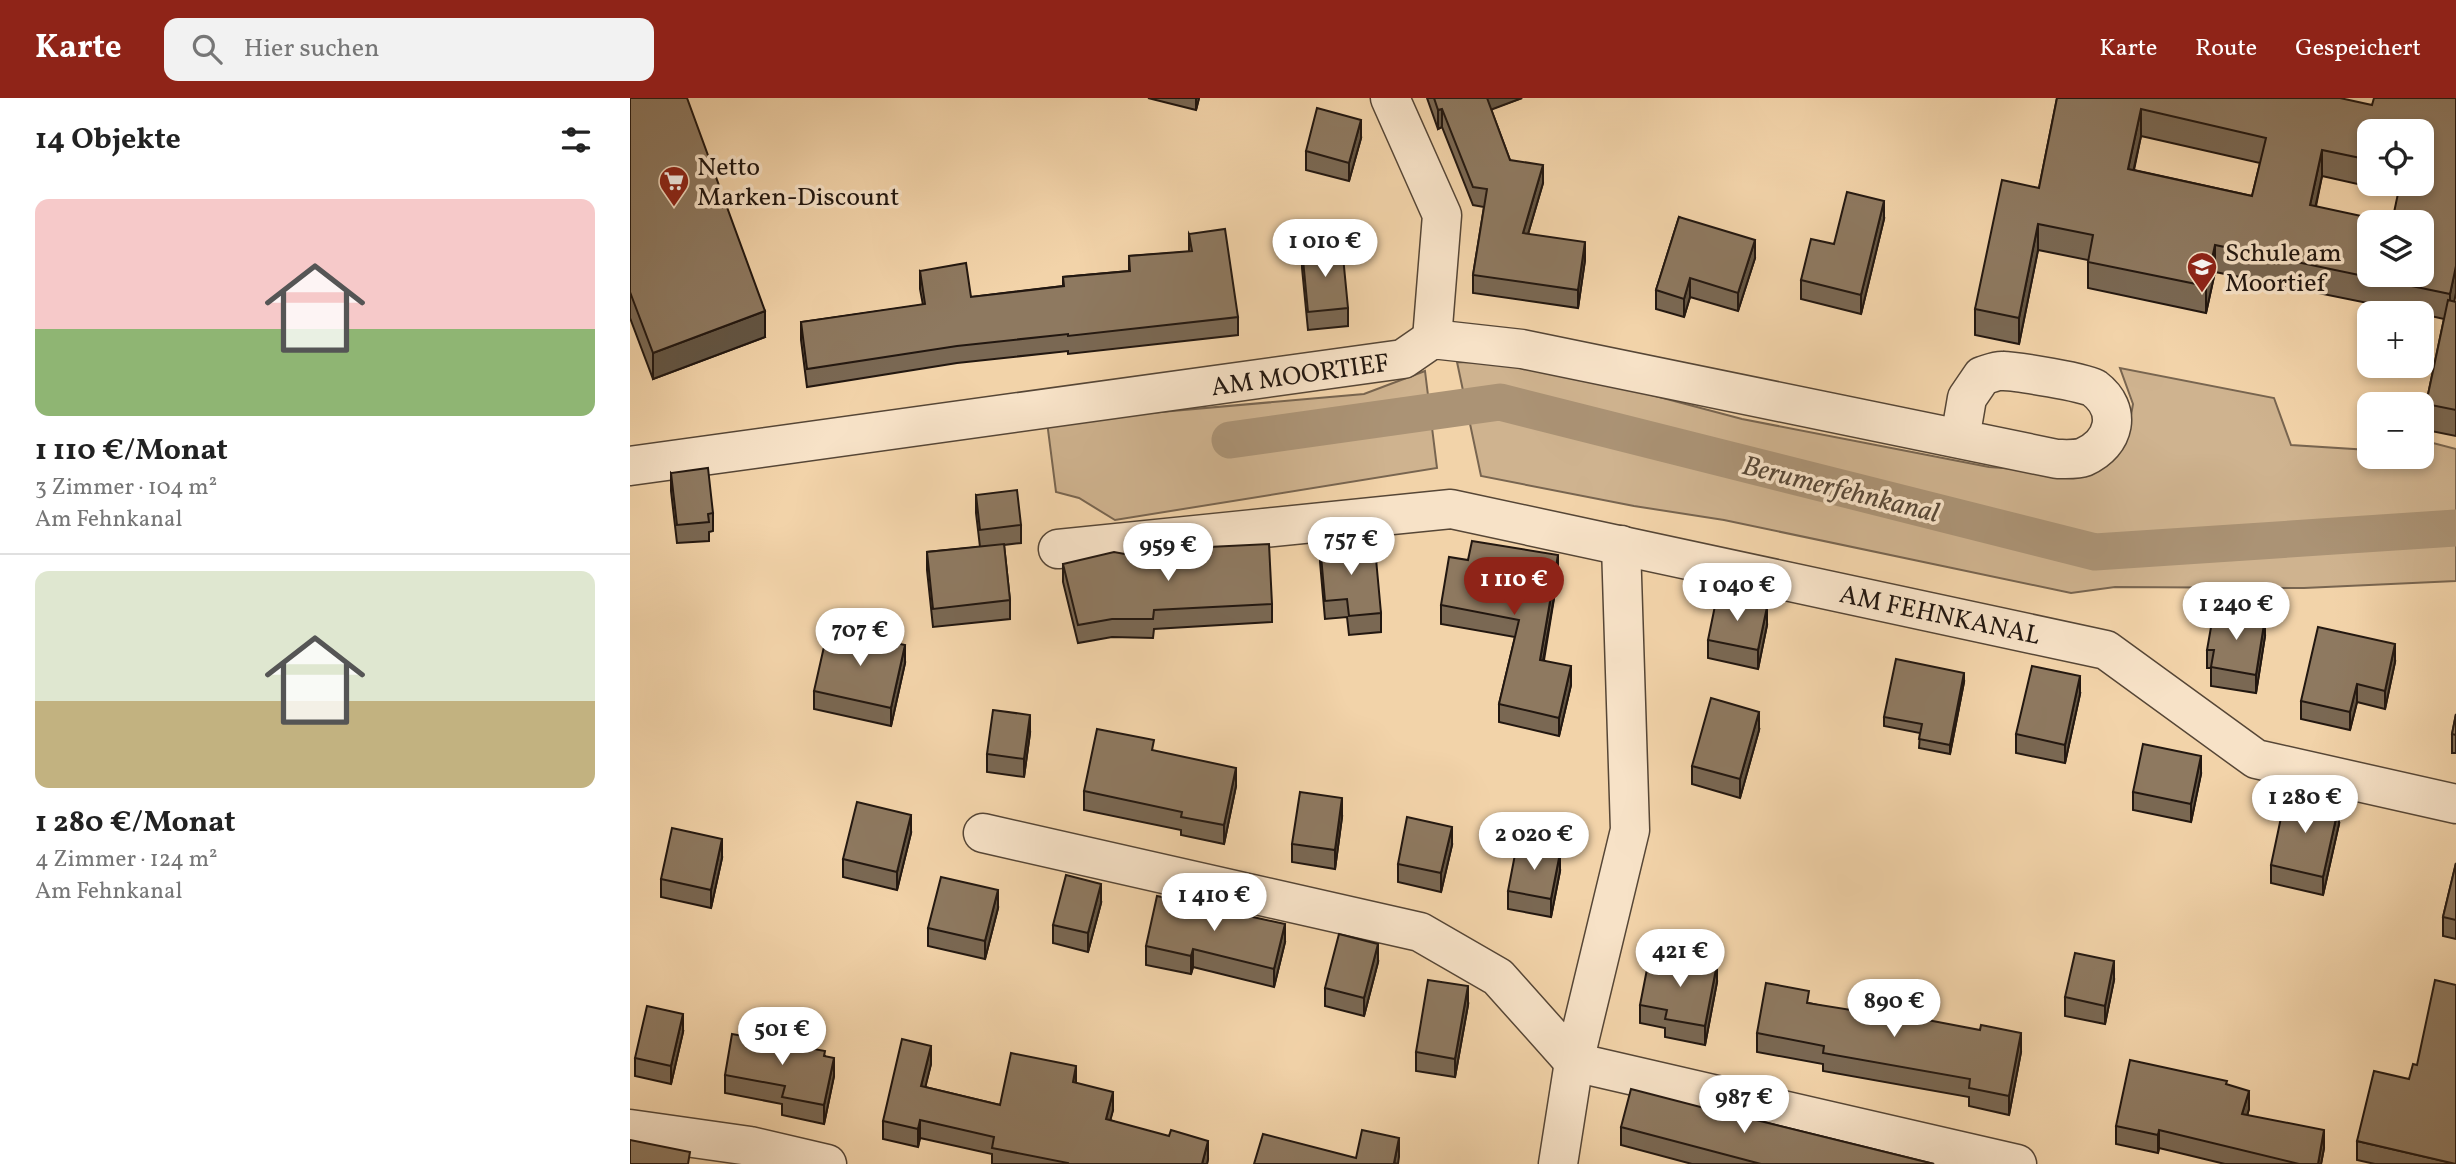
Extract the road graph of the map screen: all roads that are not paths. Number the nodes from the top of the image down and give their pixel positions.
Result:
1 (1390, 98) edge
2 (1432, 339) junction
3 (1960, 439) dead end
4 (630, 466) edge
5 (1621, 545) junction
6 (1058, 549) dead end
7 (2456, 804) edge
8 (983, 833) dead end
9 (1574, 1062) junction
10 (630, 1129) edge
11 (747, 1155) edge
12 (827, 1164) edge
13 (1558, 1164) edge
14 (2017, 1164) edge

1 - 2 street
2 - 3 street
2 - 4 street, AM MOORTIEF
5 - 6 street, AM FEHNKANAL
5 - 7 street, AM FEHNKANAL
5 - 9 street
8 - 9 street
9 - 13 street
9 - 14 street
10 - 11 street
11 - 12 street

